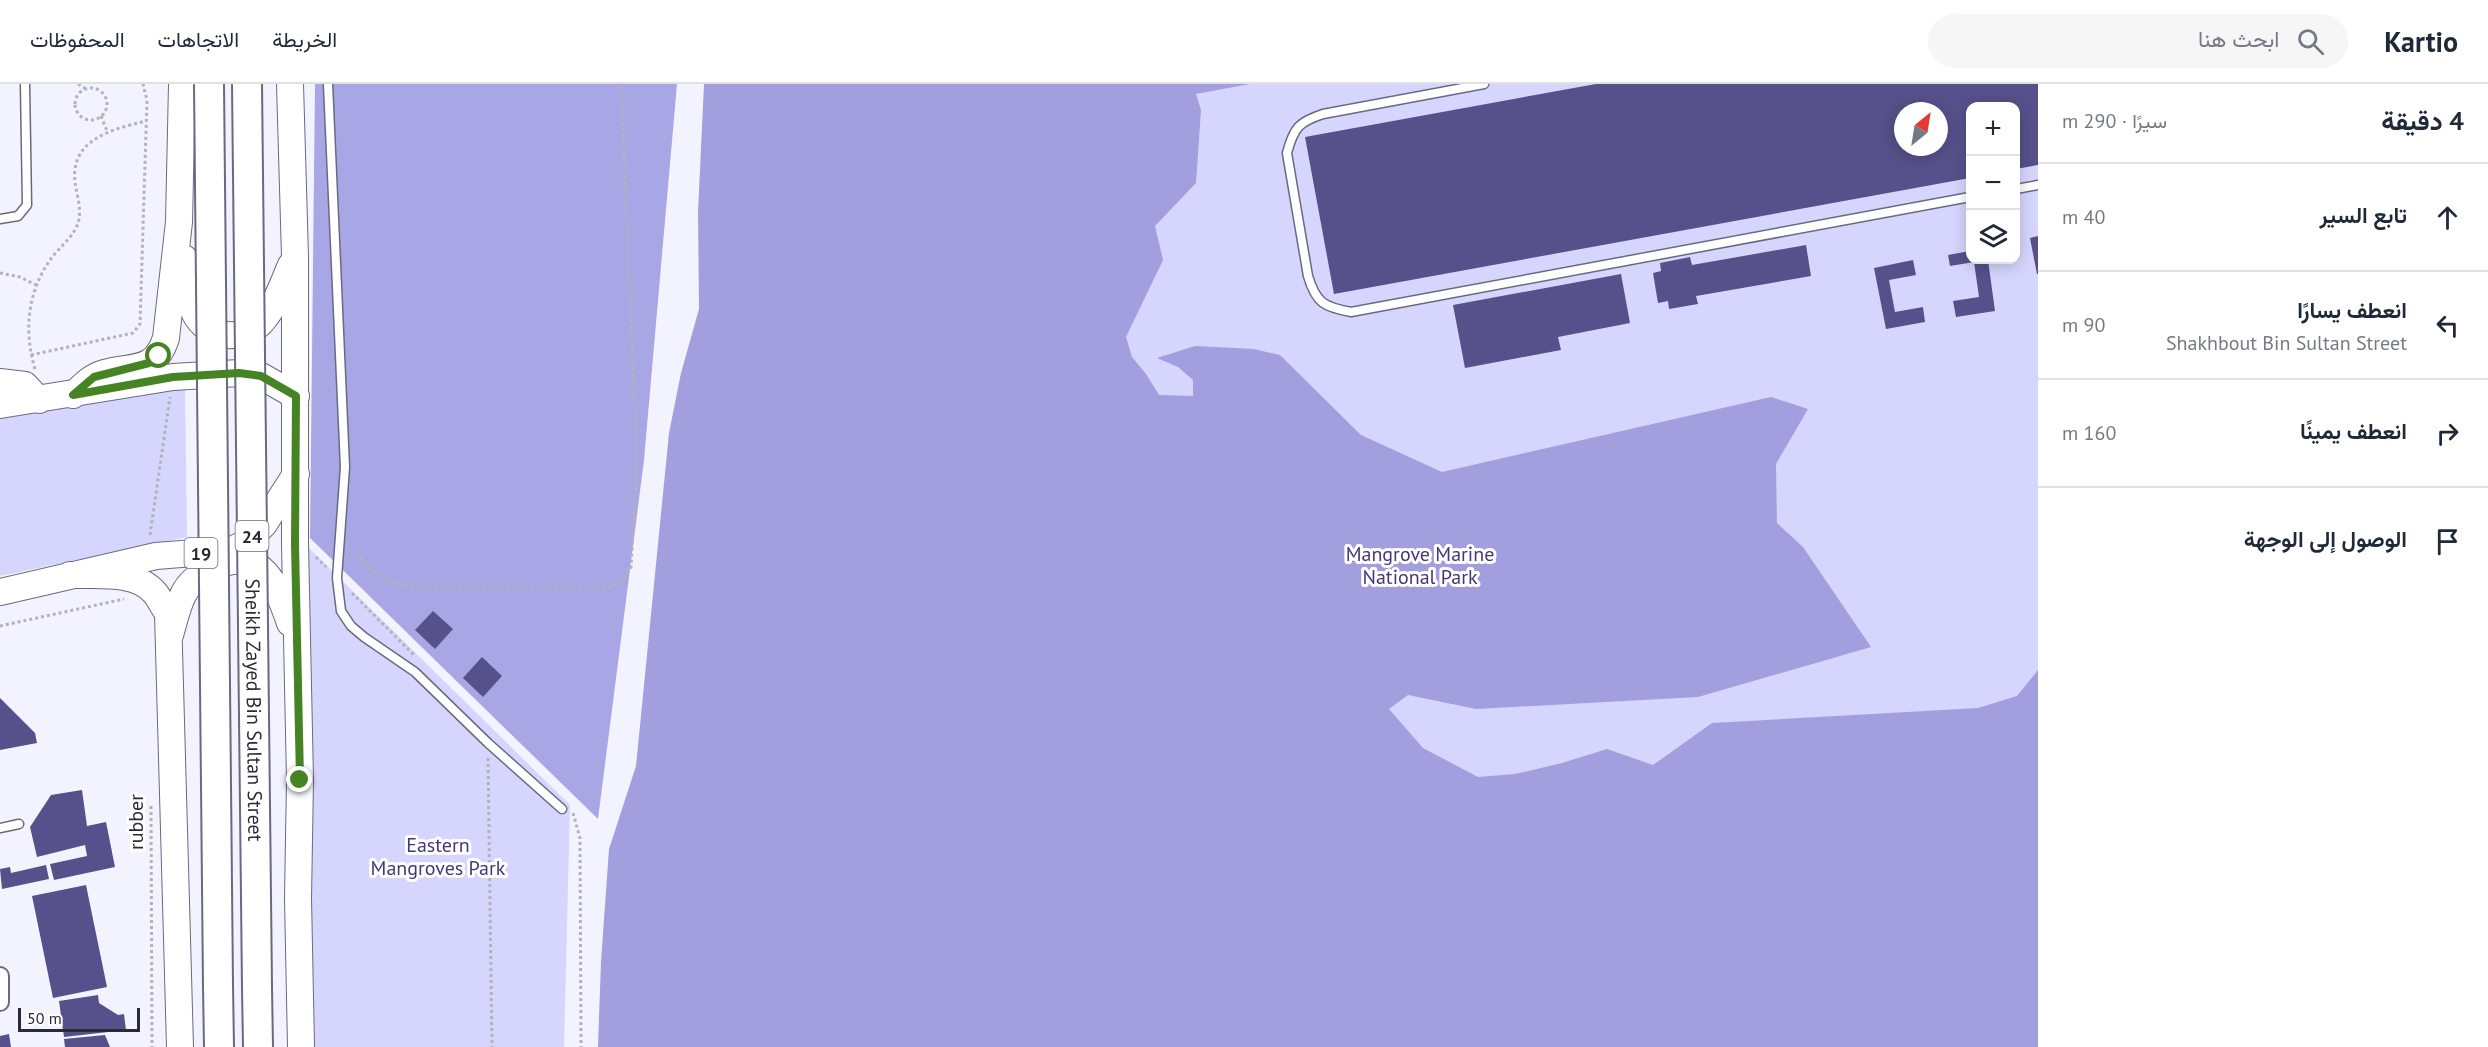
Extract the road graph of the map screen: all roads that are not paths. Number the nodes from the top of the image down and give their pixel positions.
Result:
1 (25, 84) edge
2 (182, 84) edge
3 (209, 84) edge
4 (248, 84) edge
5 (290, 84) edge
6 (328, 84) edge
7 (1484, 84) edge
8 (2038, 185) edge
9 (2020, 188) edge
10 (1966, 198) edge
11 (0, 219) edge
12 (179, 222) junction
13 (295, 257) junction
14 (0, 382) edge
15 (73, 395) junction
16 (296, 396) junction
17 (41, 399) junction
18 (0, 405) edge
19 (296, 474) junction
20 (70, 575) junction
21 (0, 592) edge
22 (170, 636) junction
23 (297, 643) junction
24 (562, 809) dead end
25 (19, 824) dead end
26 (0, 828) edge
27 (0, 976) edge
28 (0, 1002) edge
29 (180, 1047) edge
30 (219, 1047) edge
31 (258, 1047) edge
32 (301, 1047) edge

1 - 11 lane
2 - 12 main road
3 - 30 highway, Sheikh Zayed Bin Sultan Street / 24, bridge
4 - 31 highway, Sheikh Zayed Bin Sultan Street / 24, bridge
5 - 13 main road
6 - 24 lane
7 - 10 lane
8 - 9 lane
12 - 13 main road
12 - 15 main road
13 - 16 main road
14 - 17 main road
15 - 16 main road
15 - 17 main road
16 - 19 main road
17 - 18 main road
19 - 20 main road, 19
19 - 23 main road
20 - 21 main road, 19
20 - 22 main road
22 - 23 main road
22 - 29 main road
23 - 32 main road
25 - 26 lane
27 - 28 street

